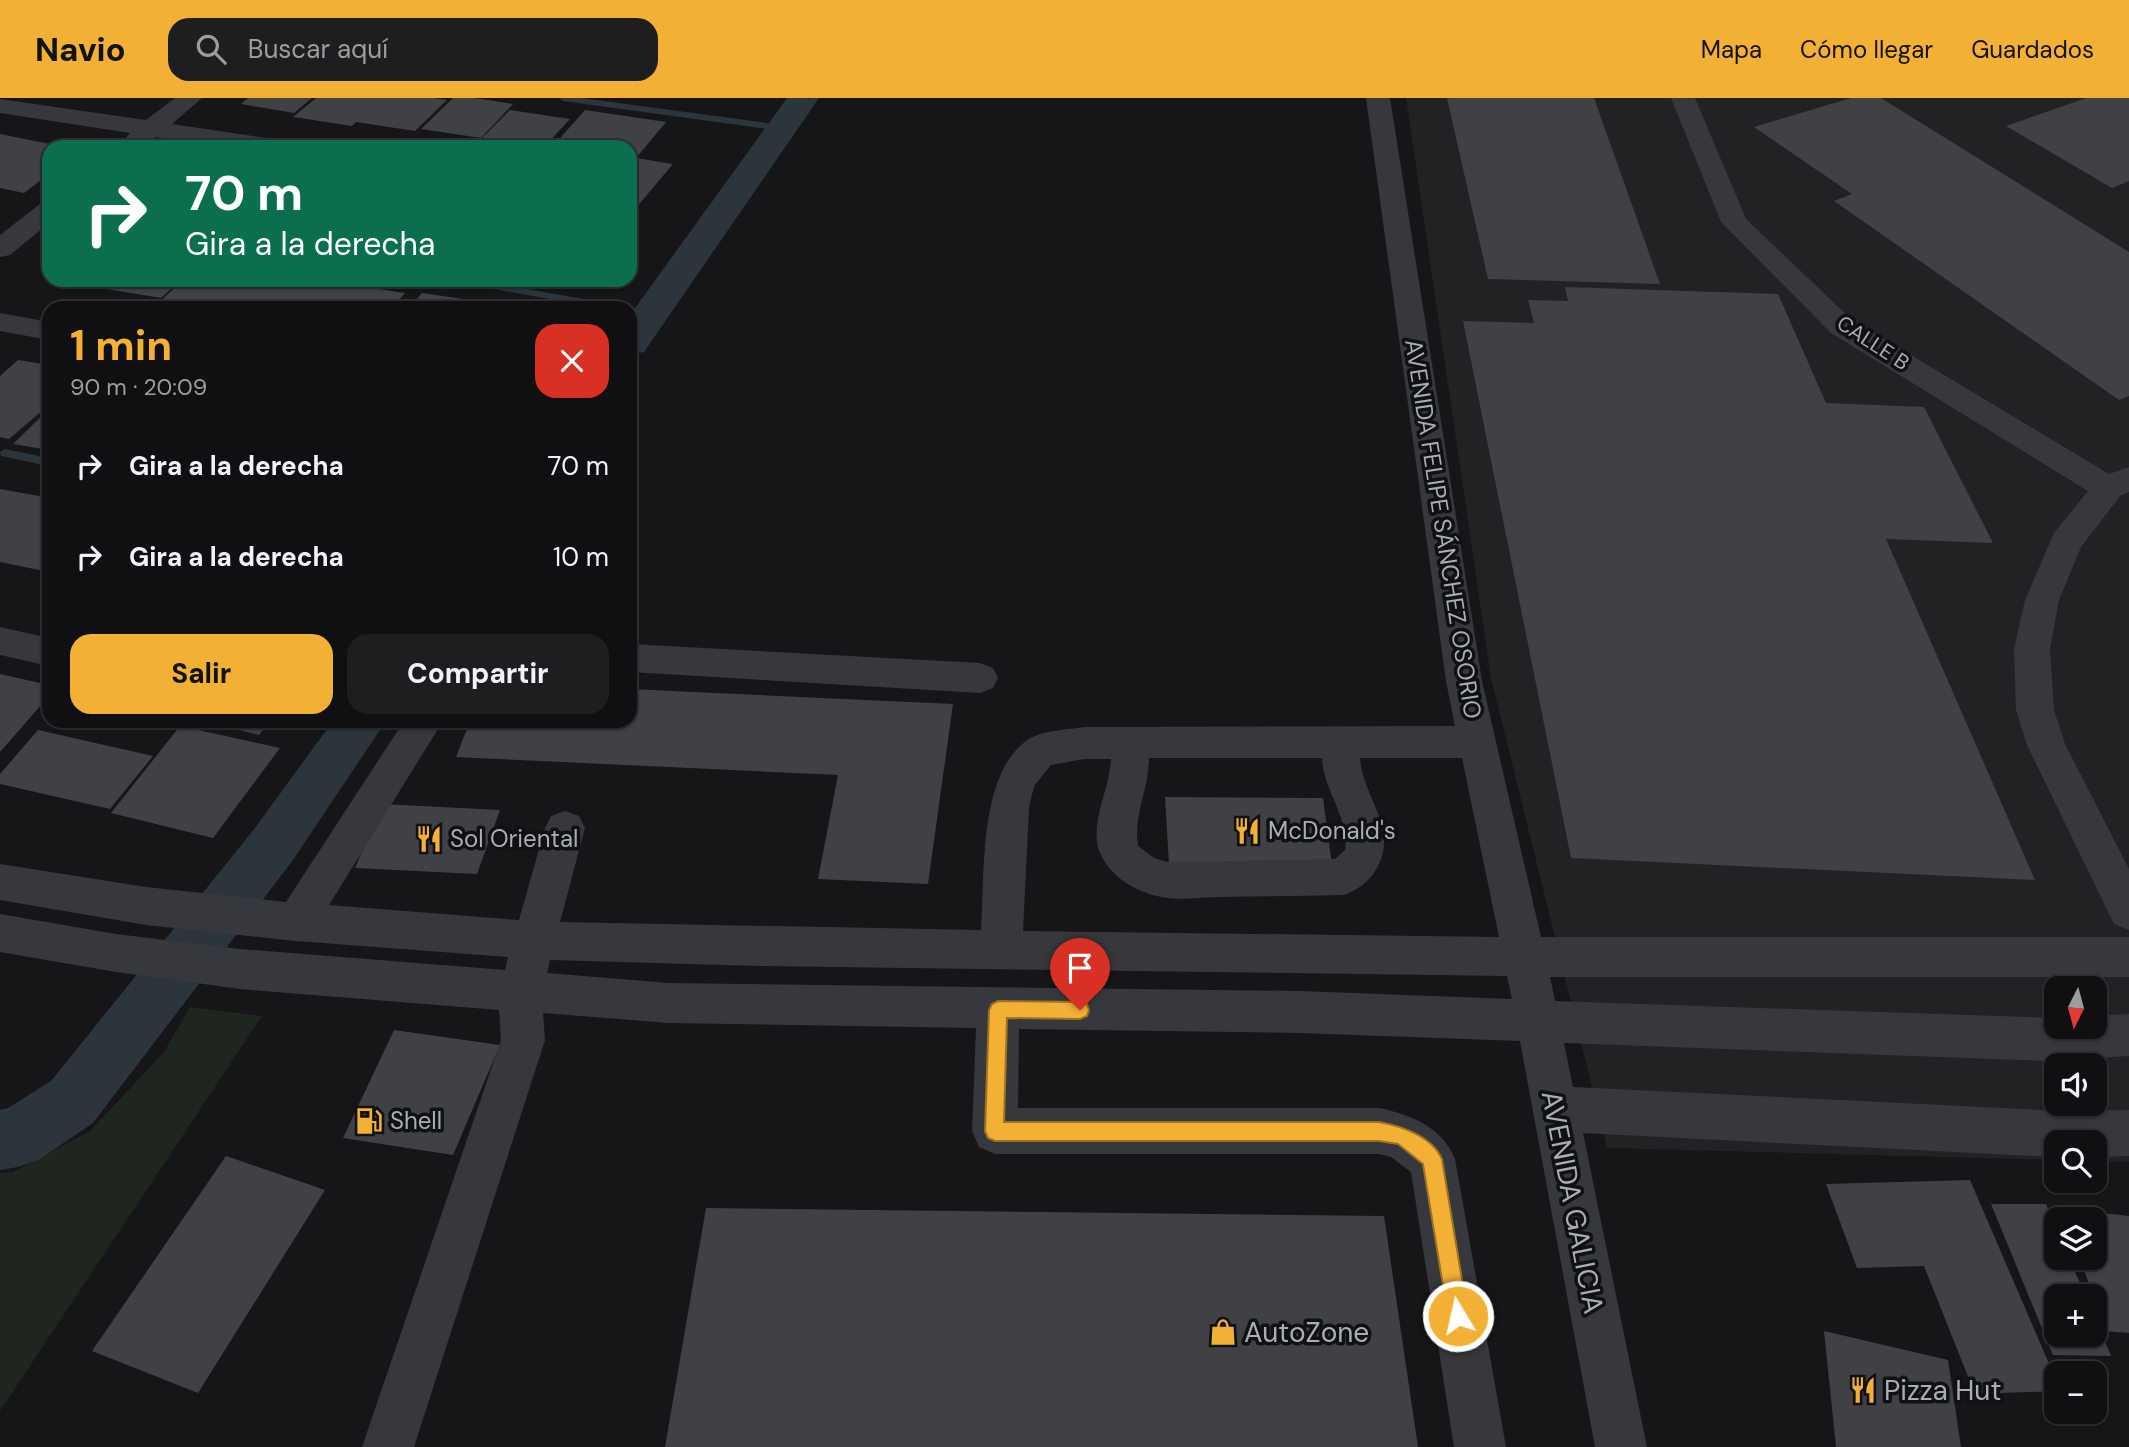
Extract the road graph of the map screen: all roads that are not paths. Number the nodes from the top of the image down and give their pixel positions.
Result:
1 (190, 98) edge
2 (1378, 98) edge
3 (1683, 98) edge
4 (0, 106) edge
5 (151, 129) junction
6 (137, 140) edge
7 (226, 140) edge
8 (42, 216) edge
9 (0, 249) edge
10 (0, 322) edge
11 (42, 330) edge
12 (2119, 483) edge
13 (0, 641) edge
14 (42, 650) edge
15 (637, 658) edge
16 (980, 678) dead end
17 (419, 728) edge
18 (1129, 742) junction
19 (1339, 742) junction
20 (1477, 742) junction
21 (565, 828) dead end
22 (0, 882) edge
23 (2129, 911) edge
24 (285, 921) junction
25 (0, 933) edge
26 (535, 940) junction
27 (1001, 950) junction
28 (1524, 957) junction
29 (2129, 957) edge
30 (520, 992) junction
31 (998, 1010) junction
32 (1538, 1021) junction
33 (2129, 1035) edge
34 (1554, 1109) junction
35 (2129, 1133) edge
36 (388, 1447) edge
37 (1480, 1447) edge
38 (1621, 1447) edge

1 - 5 street
2 - 20 street, AVENIDA FELIPE SÁNCHEZ OSORIO
3 - 12 street, CALLE B
4 - 5 street
5 - 6 street
5 - 7 street
8 - 9 street
10 - 11 street
12 - 23 street
13 - 14 street
15 - 16 street
17 - 24 street
18 - 19 street
18 - 19 street
18 - 27 street
19 - 20 street
20 - 28 street, AVENIDA FELIPE SÁNCHEZ OSORIO
21 - 26 street
22 - 24 street
24 - 26 street
25 - 30 street
26 - 27 street
26 - 30 street
27 - 28 street
28 - 29 street
28 - 32 street, AVENIDA GALICIA
30 - 31 street
30 - 36 street
31 - 32 street
31 - 37 street
32 - 33 street
32 - 34 street, AVENIDA GALICIA
34 - 35 street
34 - 38 street, AVENIDA GALICIA

